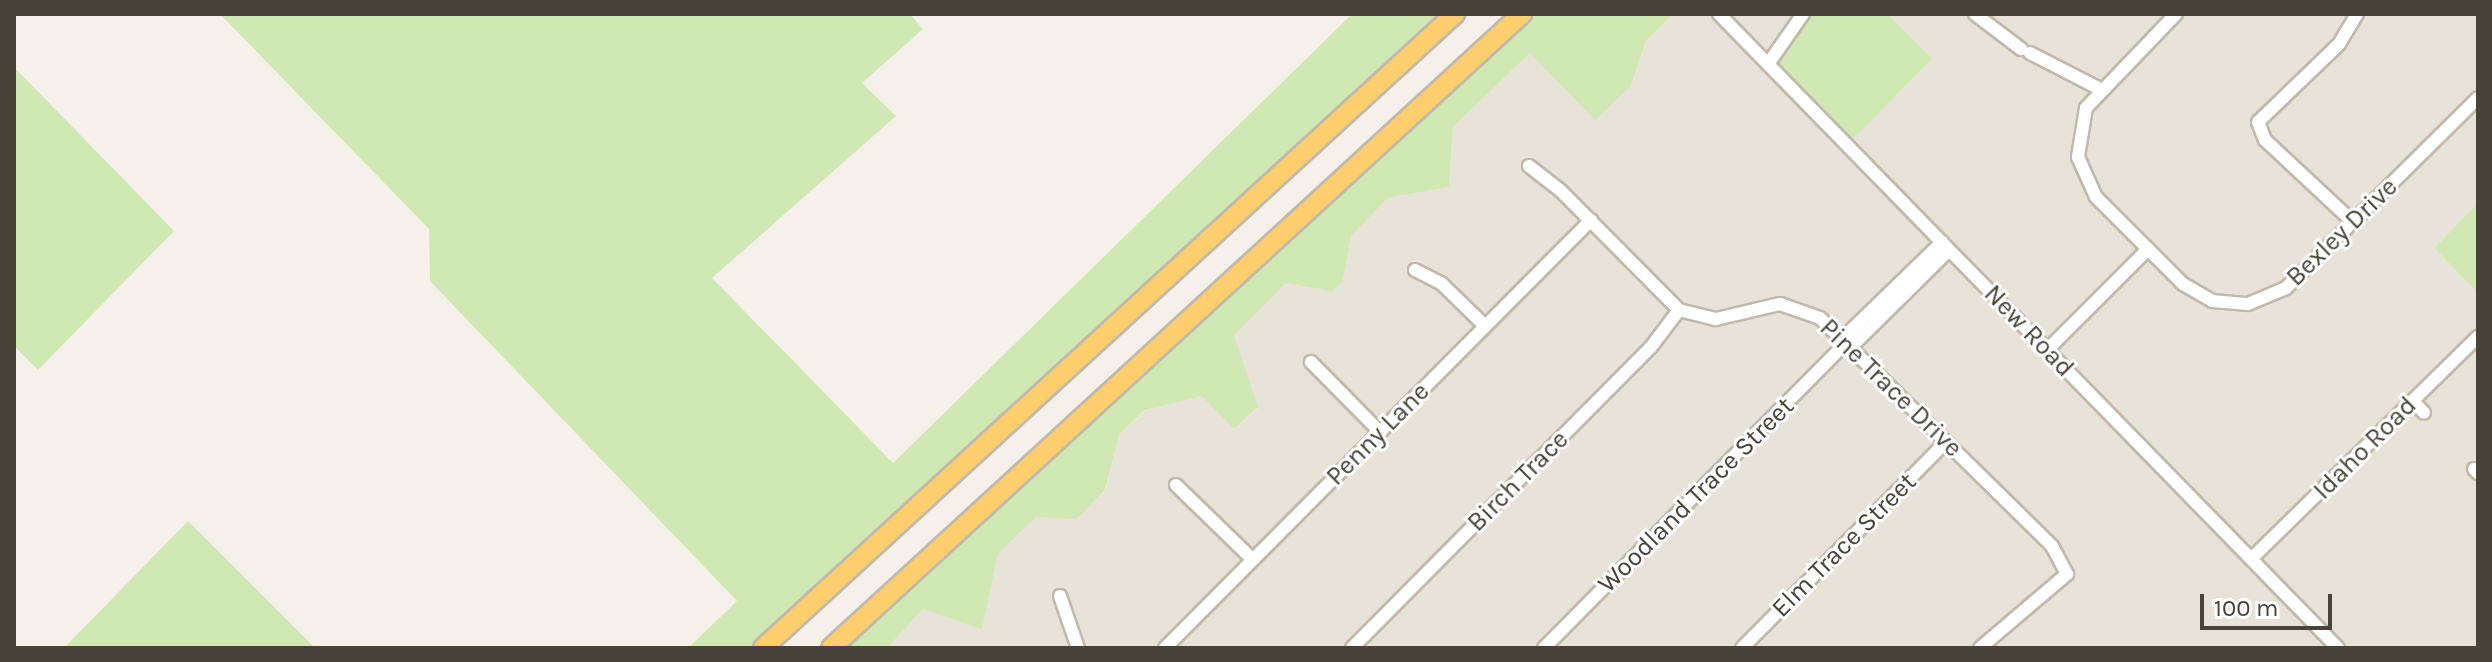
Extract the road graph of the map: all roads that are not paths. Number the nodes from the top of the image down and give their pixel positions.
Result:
1 (1455, 14) edge
2 (1522, 14) edge
3 (1719, 14) edge
4 (1803, 14) edge
5 (1975, 14) edge
6 (2176, 14) edge
7 (2357, 14) edge
8 (1768, 64) junction
9 (2100, 89) junction
10 (2478, 98) edge
11 (1529, 166) dead end
12 (1591, 220) junction
13 (2353, 222) junction
14 (1946, 246) junction
15 (2148, 249) junction
16 (1415, 270) dead end
17 (1679, 310) junction
18 (1485, 326) junction
19 (2478, 337) edge
20 (1847, 342) junction
21 (2047, 350) junction
22 (1311, 362) dead end
23 (2413, 401) junction
24 (2424, 413) dead end
25 (1379, 431) junction
26 (1946, 442) junction
27 (1176, 485) dead end
28 (2251, 559) junction
29 (1253, 560) junction
30 (1060, 596) dead end
31 (763, 648) edge
32 (831, 648) edge
33 (1078, 648) edge
34 (1165, 648) edge
35 (1352, 648) edge
36 (1544, 648) edge
37 (1742, 648) edge
38 (1980, 648) edge
39 (2338, 648) edge

1 - 31 highway
2 - 32 highway
3 - 8 street, New Road
4 - 8 street
5 - 9 street
6 - 9 street, Bexley Drive
7 - 13 street
8 - 14 street, New Road
9 - 15 street, Bexley Drive
10 - 13 street, Bexley Drive
11 - 12 street
12 - 17 street
12 - 18 street, Penny Lane
13 - 15 street, Bexley Drive
14 - 20 street, Woodland Trace Street
14 - 21 street, New Road
15 - 21 street
16 - 18 street
17 - 20 street, Pine Trace Drive
17 - 35 street, Birch Trace
18 - 25 street, Penny Lane
19 - 23 street, Idaho Road
20 - 26 street, Pine Trace Drive
20 - 36 street, Woodland Trace Street
21 - 28 street, New Road
22 - 25 street
23 - 24 street
23 - 28 street, Idaho Road
25 - 29 street, Penny Lane
26 - 37 street, Elm Trace Street
26 - 38 street, Pine Trace Drive
27 - 29 street
28 - 39 street, New Road
29 - 34 street, Penny Lane
30 - 33 street

